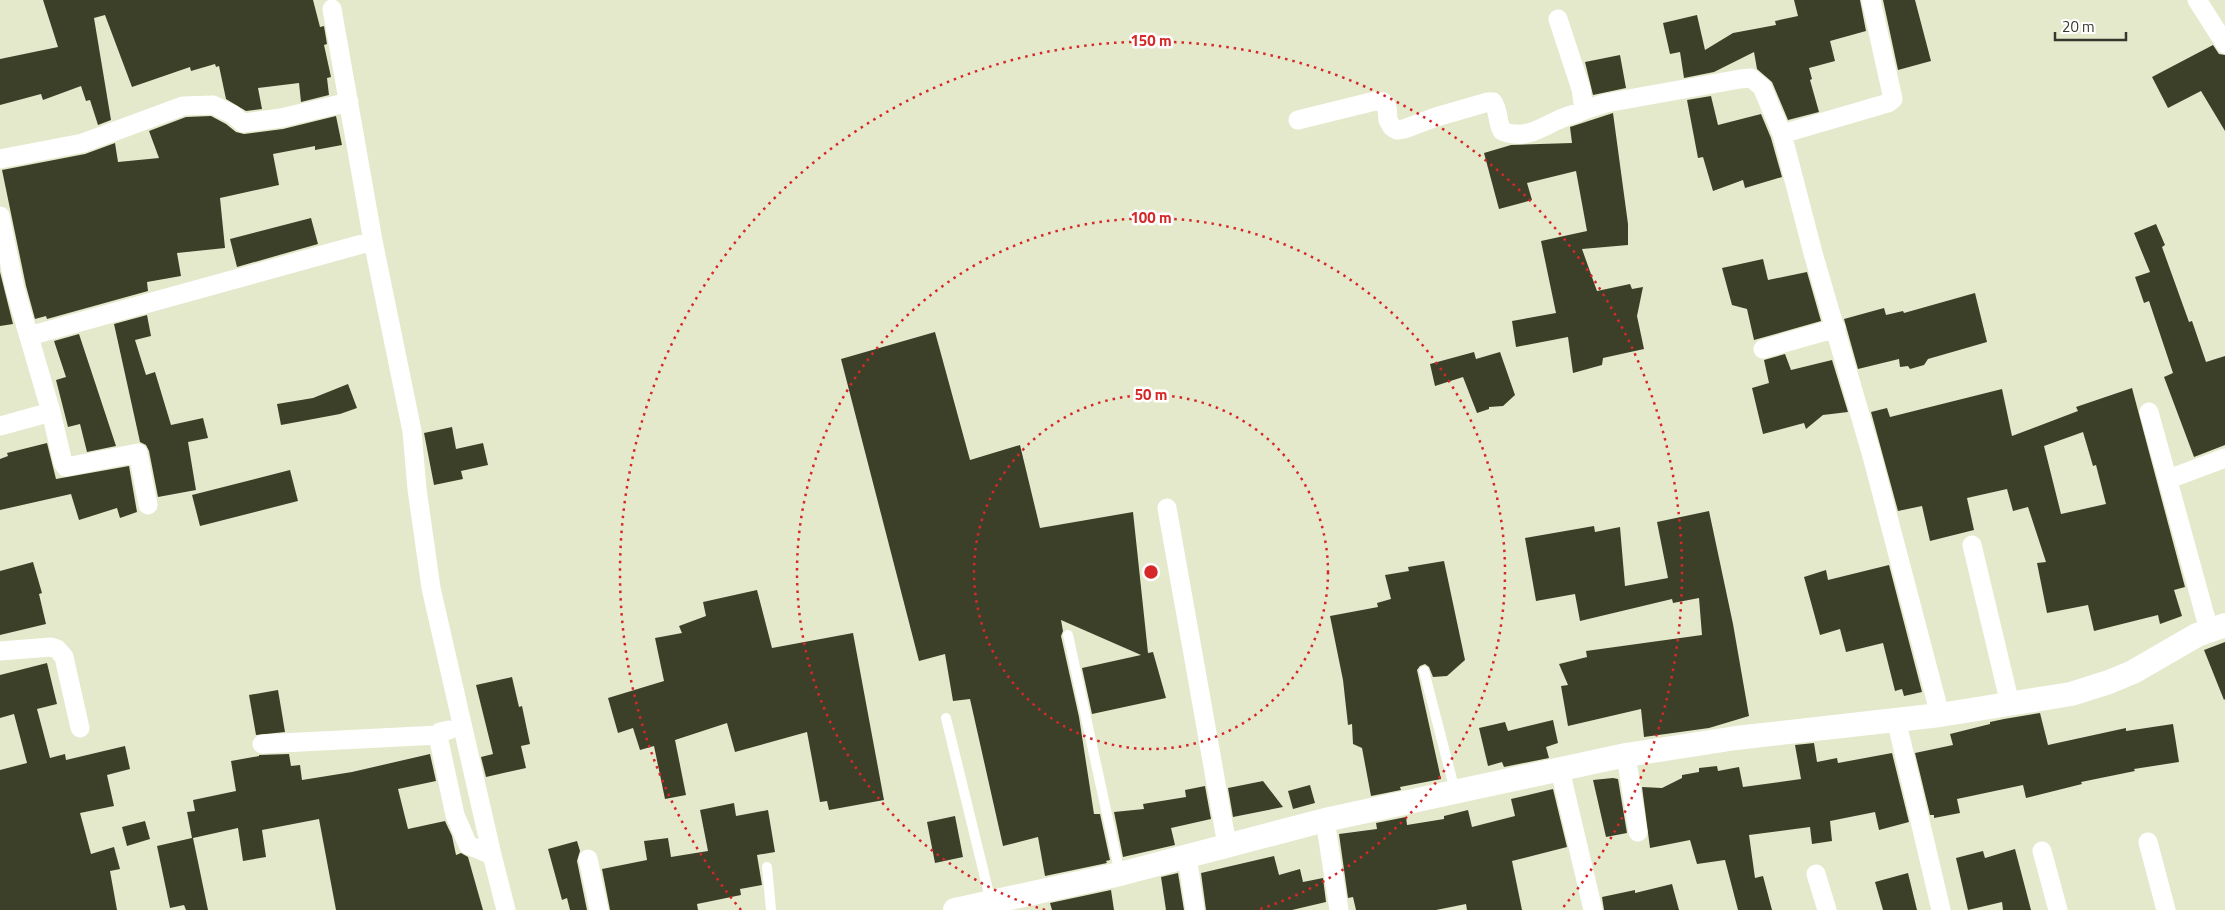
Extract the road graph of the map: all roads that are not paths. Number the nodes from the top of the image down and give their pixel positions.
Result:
1 (1871, 0) edge
2 (2196, 0) edge
3 (332, 9) dead end
4 (1558, 19) dead end
5 (2225, 44) edge
6 (349, 102) junction
7 (1584, 110) junction
8 (1298, 120) dead end
9 (1782, 134) junction
10 (0, 159) edge
11 (0, 216) edge
12 (373, 241) junction
13 (1836, 328) junction
14 (29, 336) junction
15 (1763, 349) dead end
16 (51, 412) junction
17 (2150, 412) dead end
18 (0, 426) edge
19 (2225, 458) edge
20 (2169, 479) junction
21 (148, 505) dead end
22 (1167, 508) dead end
23 (1972, 545) dead end
24 (2217, 628) edge
25 (1068, 635) dead end
26 (0, 651) edge
27 (1424, 672) dead end
28 (2010, 704) junction
29 (1940, 715) junction
30 (946, 718) dead end
31 (1896, 719) junction
32 (80, 728) dead end
33 (450, 730) junction
34 (262, 744) dead end
35 (1626, 755) junction
36 (1560, 770) junction
37 (460, 776) junction
38 (1455, 792) junction
39 (1324, 820) junction
40 (1638, 832) dead end
41 (2148, 842) dead end
42 (1227, 845) junction
43 (2042, 850) dead end
44 (482, 851) junction
45 (1187, 856) junction
46 (588, 858) dead end
47 (767, 867) dead end
48 (1120, 874) junction
49 (1816, 874) dead end
50 (991, 902) junction
51 (1591, 904) edge
52 (506, 910) edge
53 (599, 910) edge
54 (772, 910) edge
55 (955, 910) edge
56 (1195, 910) edge
57 (1338, 910) edge
58 (1827, 910) edge
59 (1941, 910) edge
60 (2058, 910) edge
61 (2166, 910) edge

1 - 9 street
2 - 5 street
3 - 6 street
4 - 7 street
6 - 10 street
6 - 12 street
7 - 8 street
7 - 9 street
9 - 13 street
11 - 14 street
12 - 14 street
12 - 33 street
13 - 15 street
13 - 29 street
14 - 16 street
16 - 18 street
16 - 21 street
17 - 20 street
19 - 20 street
20 - 24 street
22 - 42 street
23 - 28 street
24 - 28 street
25 - 48 lane
26 - 32 street
27 - 38 lane
28 - 29 street
29 - 31 street
30 - 50 lane
31 - 35 street
31 - 59 street
33 - 34 street
33 - 37 street
33 - 37 street
35 - 36 street
35 - 40 street
36 - 38 street
36 - 51 street
37 - 44 street
37 - 44 street
38 - 39 street
39 - 42 street
39 - 57 street
41 - 61 street
42 - 45 street
43 - 60 street
44 - 52 street
45 - 48 street
45 - 56 street
46 - 53 street
47 - 54 lane
48 - 50 street
49 - 58 street
50 - 55 street

